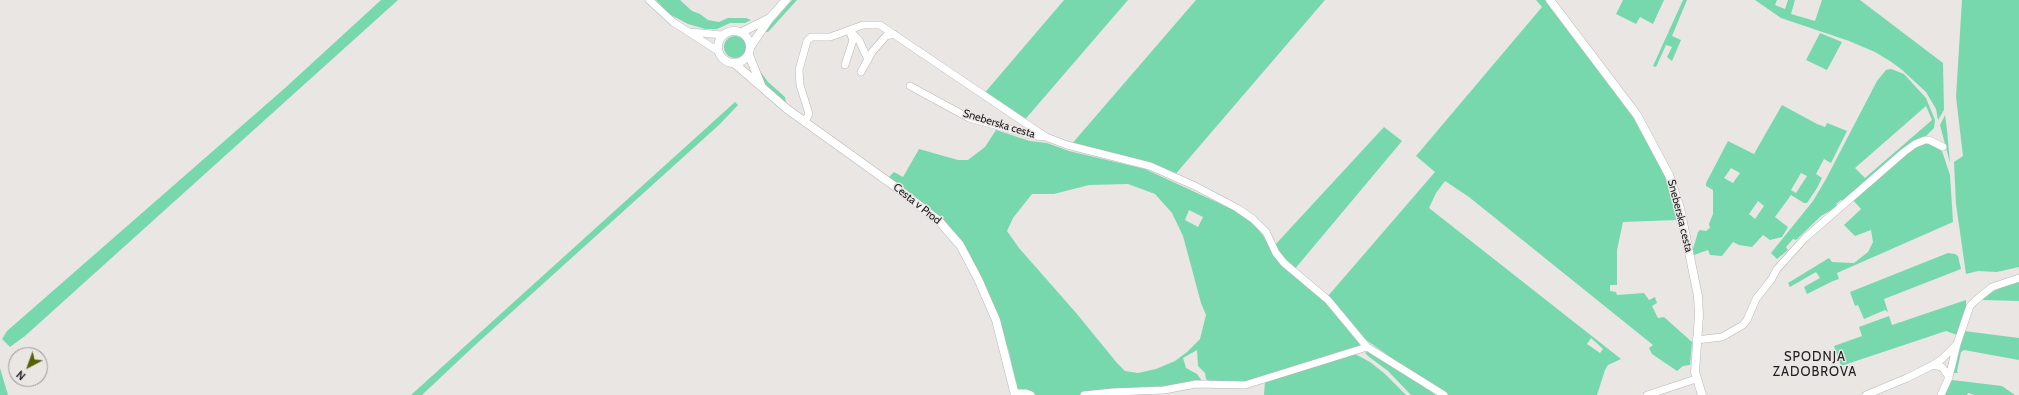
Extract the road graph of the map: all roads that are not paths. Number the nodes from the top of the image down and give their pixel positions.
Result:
1 (650, 0) edge
2 (786, 0) edge
3 (1550, 0) edge
4 (770, 18) junction
5 (849, 30) junction
6 (690, 32) junction
7 (742, 32) junction
8 (894, 34) junction
9 (722, 35) junction
10 (751, 46) junction
11 (718, 50) junction
12 (749, 55) junction
13 (868, 60) junction
14 (734, 63) junction
15 (845, 65) dead end
16 (861, 72) dead end
17 (761, 86) junction
18 (910, 86) dead end
19 (805, 121) junction
20 (1046, 137) junction
21 (1943, 147) dead end
22 (2019, 278) edge
23 (1696, 340) junction
24 (1957, 344) junction
25 (1367, 347) junction
26 (1933, 365) junction
27 (1949, 377) junction
28 (1696, 379) junction
29 (1015, 394) edge
30 (1031, 395) edge
31 (1084, 395) edge
32 (1444, 395) edge
33 (1647, 395) edge
34 (1702, 395) edge
35 (1866, 395) edge
36 (1941, 395) edge

1 - 6 street
2 - 4 street
3 - 23 street, Sneberska cesta
4 - 7 street
4 - 10 street
5 - 8 street
5 - 13 street
5 - 15 street
5 - 19 street
6 - 9 street
6 - 11 street
7 - 9 street
7 - 10 street
8 - 13 street
8 - 20 street
9 - 11 street
10 - 12 street
11 - 14 street
12 - 14 street
12 - 17 street, Cesta v Prod
13 - 16 street
14 - 17 street, Cesta v Prod
17 - 19 street, Cesta v Prod
18 - 20 street, Sneberska cesta
19 - 29 street, Cesta v Prod
20 - 25 street
21 - 23 street
22 - 24 street
23 - 28 street, Sneberska cesta
24 - 26 street
24 - 27 street
25 - 31 street
25 - 32 street
26 - 27 street
26 - 35 street
27 - 36 street
28 - 33 street
28 - 34 street, Sneberska cesta
29 - 30 street

